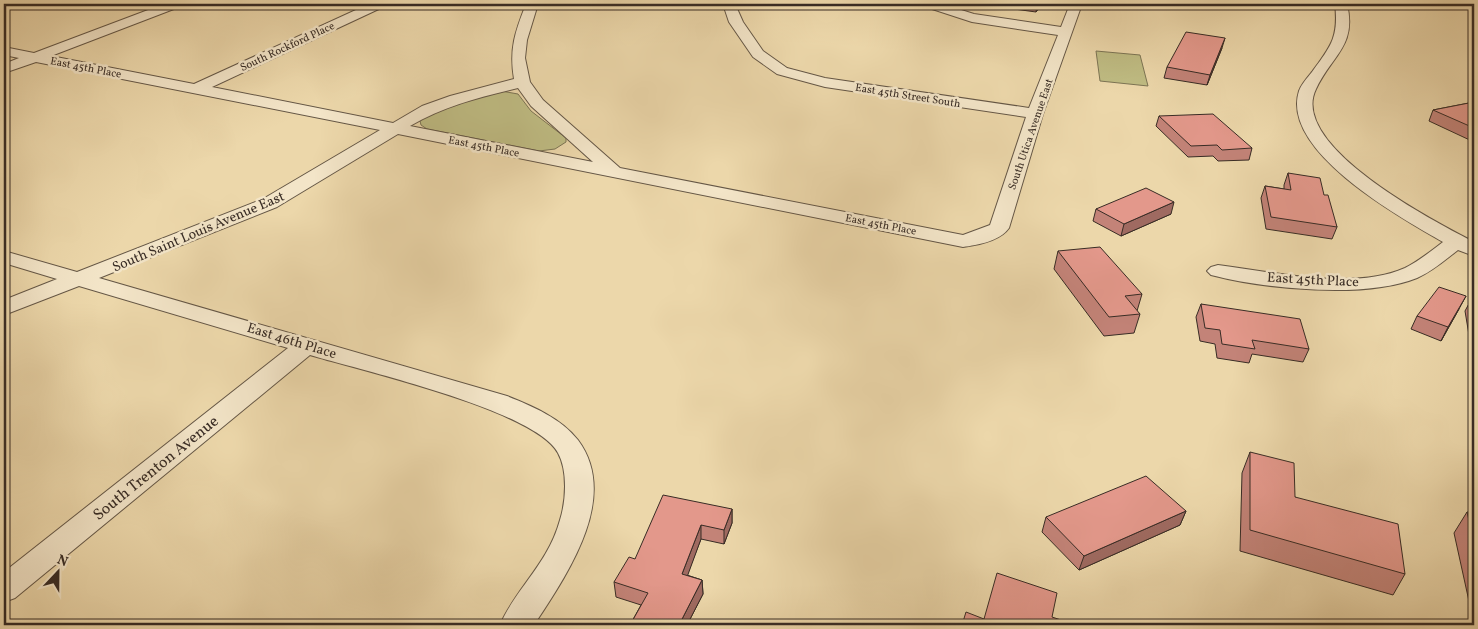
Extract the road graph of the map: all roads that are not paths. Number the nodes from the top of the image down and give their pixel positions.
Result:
1 (175, 4) edge
2 (379, 4) edge
3 (532, 4) edge
4 (729, 4) edge
5 (930, 4) edge
6 (1076, 4) edge
7 (1341, 4) edge
8 (1066, 32) junction
9 (4, 51) edge
10 (34, 57) junction
11 (4, 68) edge
12 (522, 82) junction
13 (196, 89) junction
14 (1035, 114) junction
15 (395, 128) junction
16 (613, 171) junction
17 (963, 241) joint
18 (1465, 246) edge
19 (4, 257) edge
20 (1218, 271) dead end
21 (83, 278) junction
22 (4, 308) edge
23 (307, 345) junction
24 (4, 589) edge
25 (516, 625) edge

1 - 10 street
2 - 13 street, South Rockford Place
3 - 12 street
4 - 14 street, East 45th Street South
5 - 8 street
6 - 8 street, South Utica Avenue East
7 - 18 street
8 - 14 street, South Utica Avenue East
9 - 10 street, East 45th Place
10 - 11 street
10 - 13 street, East 45th Place
12 - 15 street, South Saint Louis Avenue East
12 - 16 street
13 - 15 street, East 45th Place
14 - 17 street, South Utica Avenue East
15 - 16 street, East 45th Place
15 - 21 street, South Saint Louis Avenue East
16 - 17 street, East 45th Place
18 - 20 street, East 45th Place
19 - 21 street, East 46th Place
21 - 22 street, South Saint Louis Avenue East
21 - 23 street, East 46th Place
23 - 24 street, South Trenton Avenue
23 - 25 street, East 46th Place

